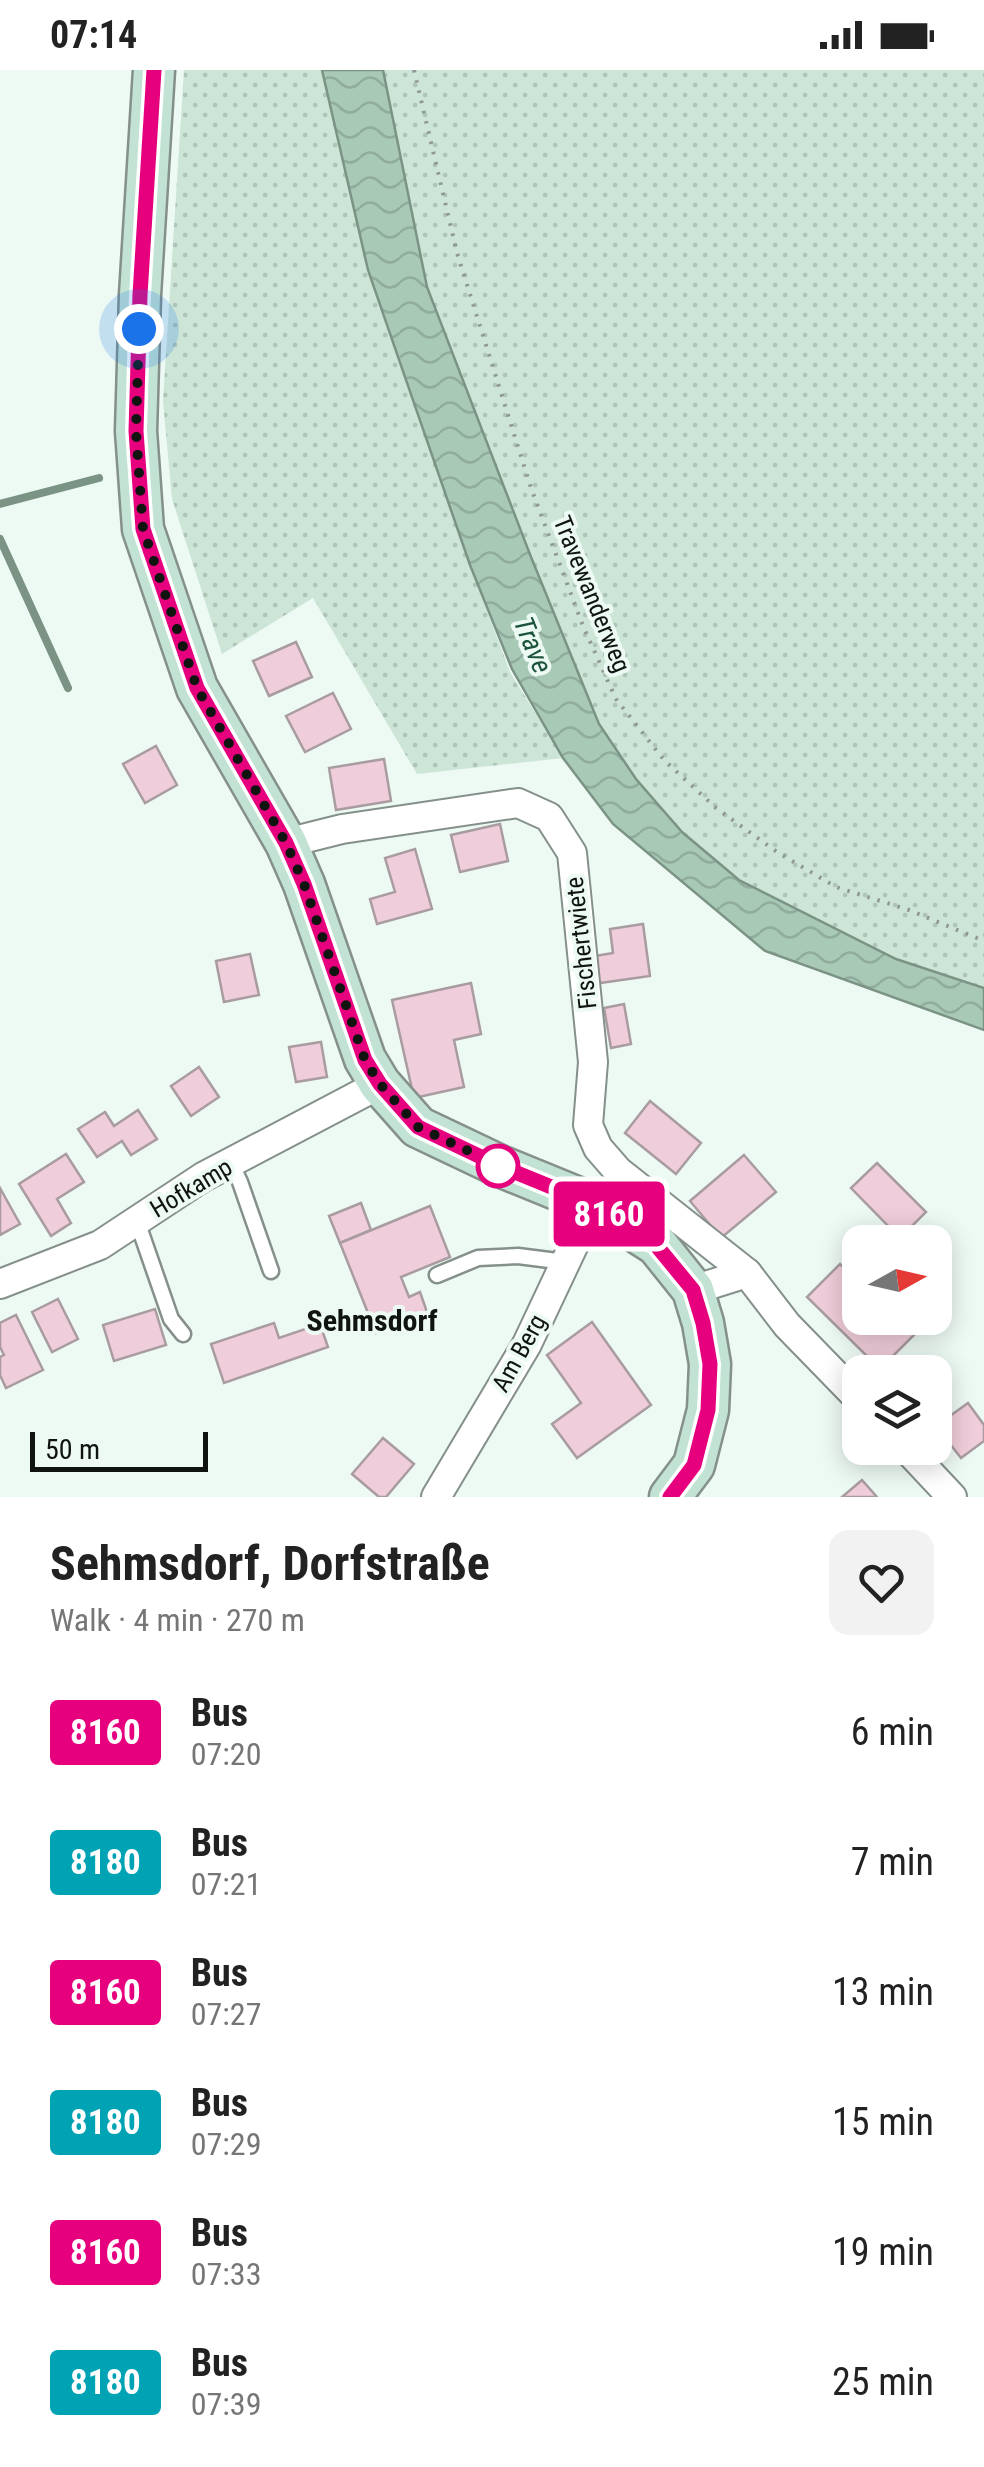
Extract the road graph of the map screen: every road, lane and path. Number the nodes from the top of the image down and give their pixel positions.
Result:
1 (154, 70) edge
2 (414, 70) edge
3 (286, 843) junction
4 (984, 940) edge
5 (380, 1084) junction
6 (231, 1163) junction
7 (593, 1204) junction
8 (137, 1221) junction
9 (565, 1262) junction
10 (271, 1270) dead end
11 (747, 1274) junction
12 (436, 1275) dead end
13 (0, 1284) edge
14 (693, 1290) junction
15 (183, 1334) dead end
16 (842, 1381) edge
17 (922, 1465) edge
18 (436, 1497) edge
19 (670, 1497) edge
20 (952, 1497) edge

1 - 3 main road
2 - 4 path, Travewanderweg
3 - 5 main road
3 - 11 street, Fischertwiete
5 - 6 street, Hofkamp
5 - 7 main road
6 - 8 street, Hofkamp
6 - 10 lane
7 - 9 street, Am Berg
7 - 14 main road
8 - 13 street, Hofkamp
8 - 15 lane
9 - 12 lane
9 - 18 street, Am Berg
11 - 14 street
11 - 16 street, Fischertwiete
14 - 19 main road
17 - 20 street

